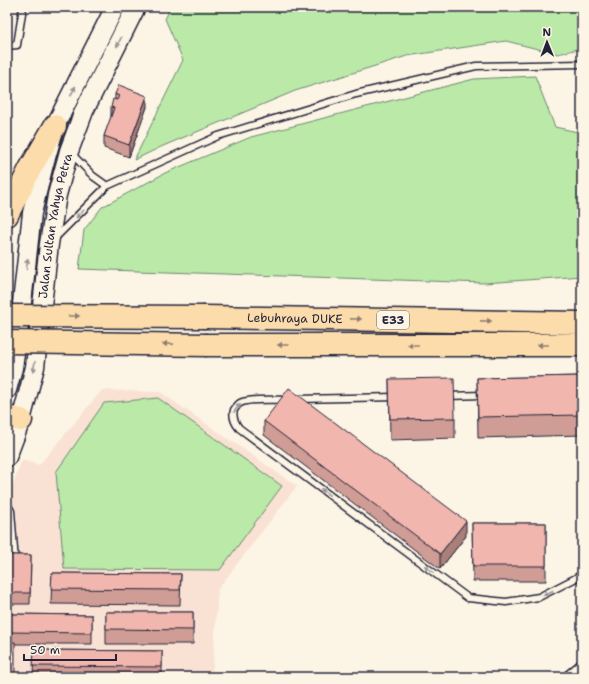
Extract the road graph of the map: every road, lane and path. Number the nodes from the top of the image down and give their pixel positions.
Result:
1 (23, 7) edge
2 (136, 7) edge
3 (113, 8) edge
4 (7, 46) edge
5 (582, 64) edge
6 (55, 126) junction
7 (68, 151) junction
8 (107, 186) junction
9 (7, 215) edge
10 (49, 244) junction
11 (7, 316) edge
12 (582, 323) edge
13 (7, 342) edge
14 (582, 345) edge
15 (7, 390) edge
16 (487, 395) edge
17 (439, 396) edge
18 (400, 397) edge
19 (14, 418) edge
20 (7, 457) edge
21 (7, 504) edge
22 (15, 562) edge
23 (582, 574) edge
24 (582, 667) edge
25 (570, 677) edge

1 - 4 lane
2 -> 7 main road, Jalan Sultan Yahya Petra
6 -> 3 main road, Jalan Sultan Yahya Petra
5 - 8 lane
6 - 9 highway
15 -> 6 main road, Jalan Sultan Yahya Petra
7 - 8 lane
7 - 10 main road, Jalan Sultan Yahya Petra
8 -> 10 lane
10 -> 19 main road, Jalan Sultan Yahya Petra
11 -> 12 highway, Lebuhraya DUKE / E33, bridge
14 -> 13 highway, E33, bridge
16 - 17 lane
23 -> 18 lane
19 - 20 main road, Jalan Sultan Yahya Petra
21 - 22 lane
24 - 25 street

